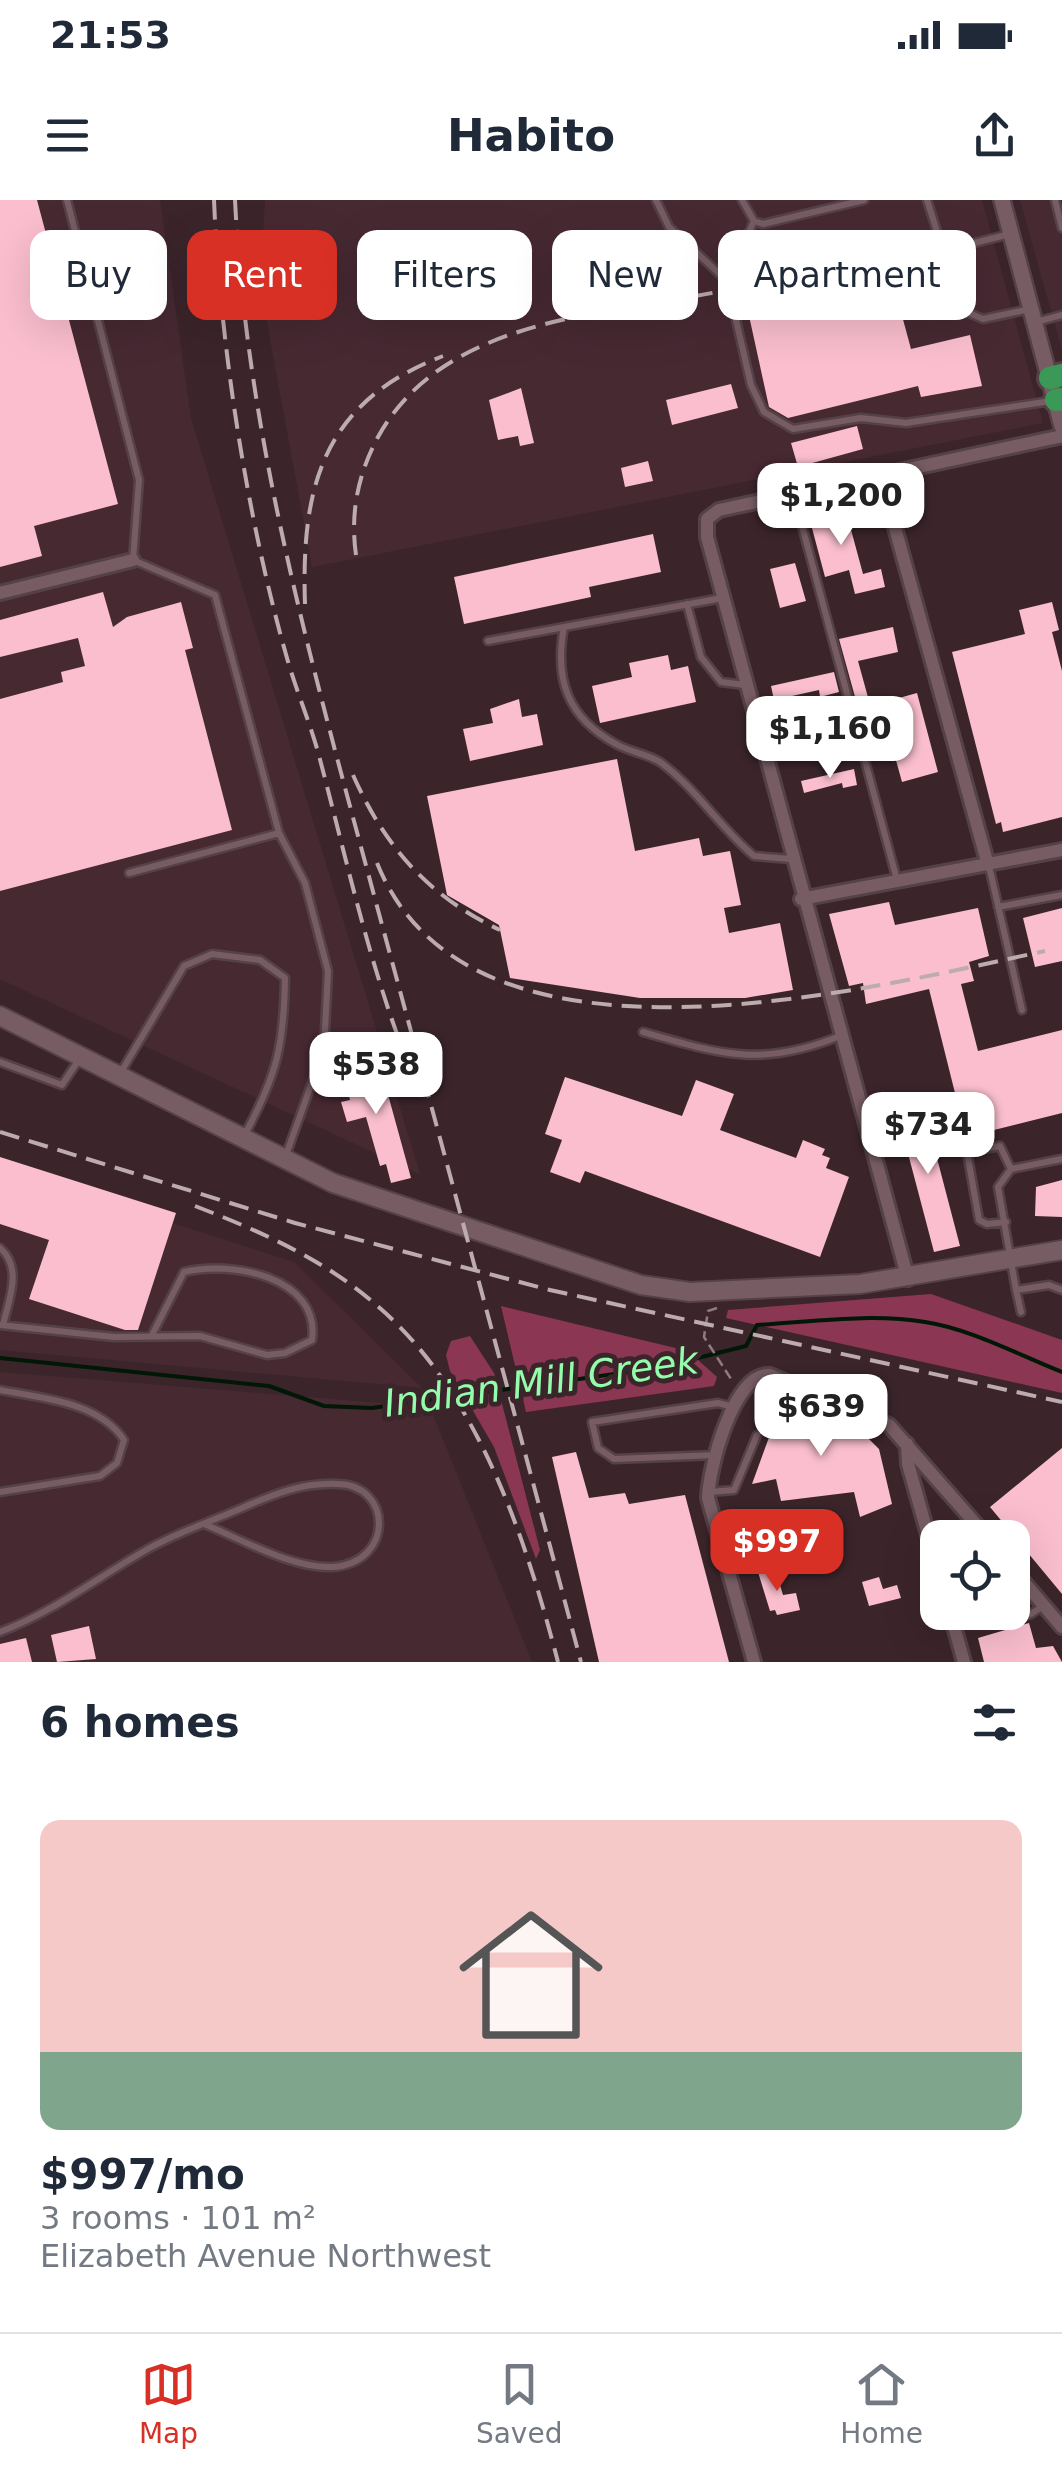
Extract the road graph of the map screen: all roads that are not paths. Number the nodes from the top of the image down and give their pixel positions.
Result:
1 (68, 200) edge
2 (656, 200) edge
3 (742, 200) edge
4 (927, 200) edge
5 (1002, 200) edge
6 (1054, 200) edge
7 (859, 201) edge
8 (754, 221) junction
9 (1062, 228) edge
10 (750, 230) edge
11 (936, 230) edge
12 (1011, 234) junction
13 (976, 243) edge
14 (718, 272) edge
15 (1033, 315) junction
16 (1062, 315) edge
17 (976, 318) edge
18 (737, 320) edge
19 (1058, 388) edge
20 (1062, 426) edge
21 (1062, 436) edge
22 (881, 477) junction
23 (794, 494) junction
24 (134, 560) junction
25 (0, 593) edge
26 (723, 598) junction
27 (687, 604) junction
28 (564, 627) junction
29 (488, 642) dead end
30 (746, 685) junction
31 (279, 833) junction
32 (1062, 850) edge
33 (791, 859) junction
34 (988, 865) junction
35 (129, 872) dead end
36 (898, 881) junction
37 (1062, 895) edge
38 (801, 898) junction
39 (998, 907) junction
40 (1022, 1010) dead end
41 (0, 1016) edge
42 (643, 1032) dead end
43 (840, 1036) junction
44 (81, 1057) junction
45 (0, 1062) edge
46 (118, 1076) junction
47 (242, 1140) junction
48 (1062, 1159) edge
49 (284, 1161) junction
50 (1010, 1169) junction
51 (1006, 1222) junction
52 (0, 1248) edge
53 (1062, 1250) edge
54 (1010, 1260) junction
55 (908, 1279) junction
56 (1016, 1290) junction
57 (1062, 1291) edge
58 (1021, 1312) dead end
59 (2, 1325) edge
60 (152, 1335) junction
61 (0, 1390) edge
62 (734, 1407) junction
63 (758, 1434) dead end
64 (908, 1444) junction
65 (718, 1455) junction
66 (0, 1492) edge
67 (708, 1492) junction
68 (806, 1517) dead end
69 (924, 1520) edge
70 (973, 1520) edge
71 (204, 1524) junction
72 (718, 1539) junction
73 (1030, 1592) edge
74 (1044, 1606) junction
75 (1030, 1612) edge
76 (1062, 1627) edge
77 (955, 1630) edge
78 (0, 1632) edge
79 (754, 1662) edge
80 (964, 1662) edge

1 - 24 lane
2 - 14 lane
3 - 8 lane
4 - 11 lane
5 - 12 street
6 - 9 lane
7 - 8 lane
8 - 10 lane
12 - 13 lane
12 - 15 street
15 - 16 lane
15 - 17 lane
15 - 19 street
18 - 19 lane
19 - 20 street
21 - 22 street
22 - 23 street
22 - 34 street
23 - 26 street
23 - 36 lane
24 - 25 street
24 - 31 lane
26 - 27 lane
26 - 30 street
27 - 28 lane
27 - 30 lane
28 - 29 lane
28 - 33 lane
30 - 33 street
31 - 35 lane
31 - 49 lane
32 - 34 street
33 - 38 street
34 - 36 street
34 - 39 lane
36 - 38 street
37 - 39 lane
38 - 43 street
39 - 40 lane
41 - 44 main road
42 - 43 lane
43 - 55 street
44 - 45 lane
44 - 46 main road
46 - 47 main road
46 - 47 lane
47 - 49 main road
48 - 50 lane
49 - 55 main road
50 - 51 lane
50 - 51 lane
51 - 54 lane
52 - 59 lane
53 - 54 main road
54 - 55 main road
54 - 56 lane
56 - 57 lane
56 - 58 lane
59 - 60 lane
60 - 60 lane
61 - 66 lane
62 - 64 street
62 - 65 street
62 - 65 lane
63 - 67 lane
64 - 69 street
64 - 70 street
65 - 67 street
67 - 72 street
68 - 72 lane
71 - 71 lane
71 - 78 lane
72 - 79 street
73 - 74 street
74 - 75 lane
74 - 76 street
77 - 80 street

